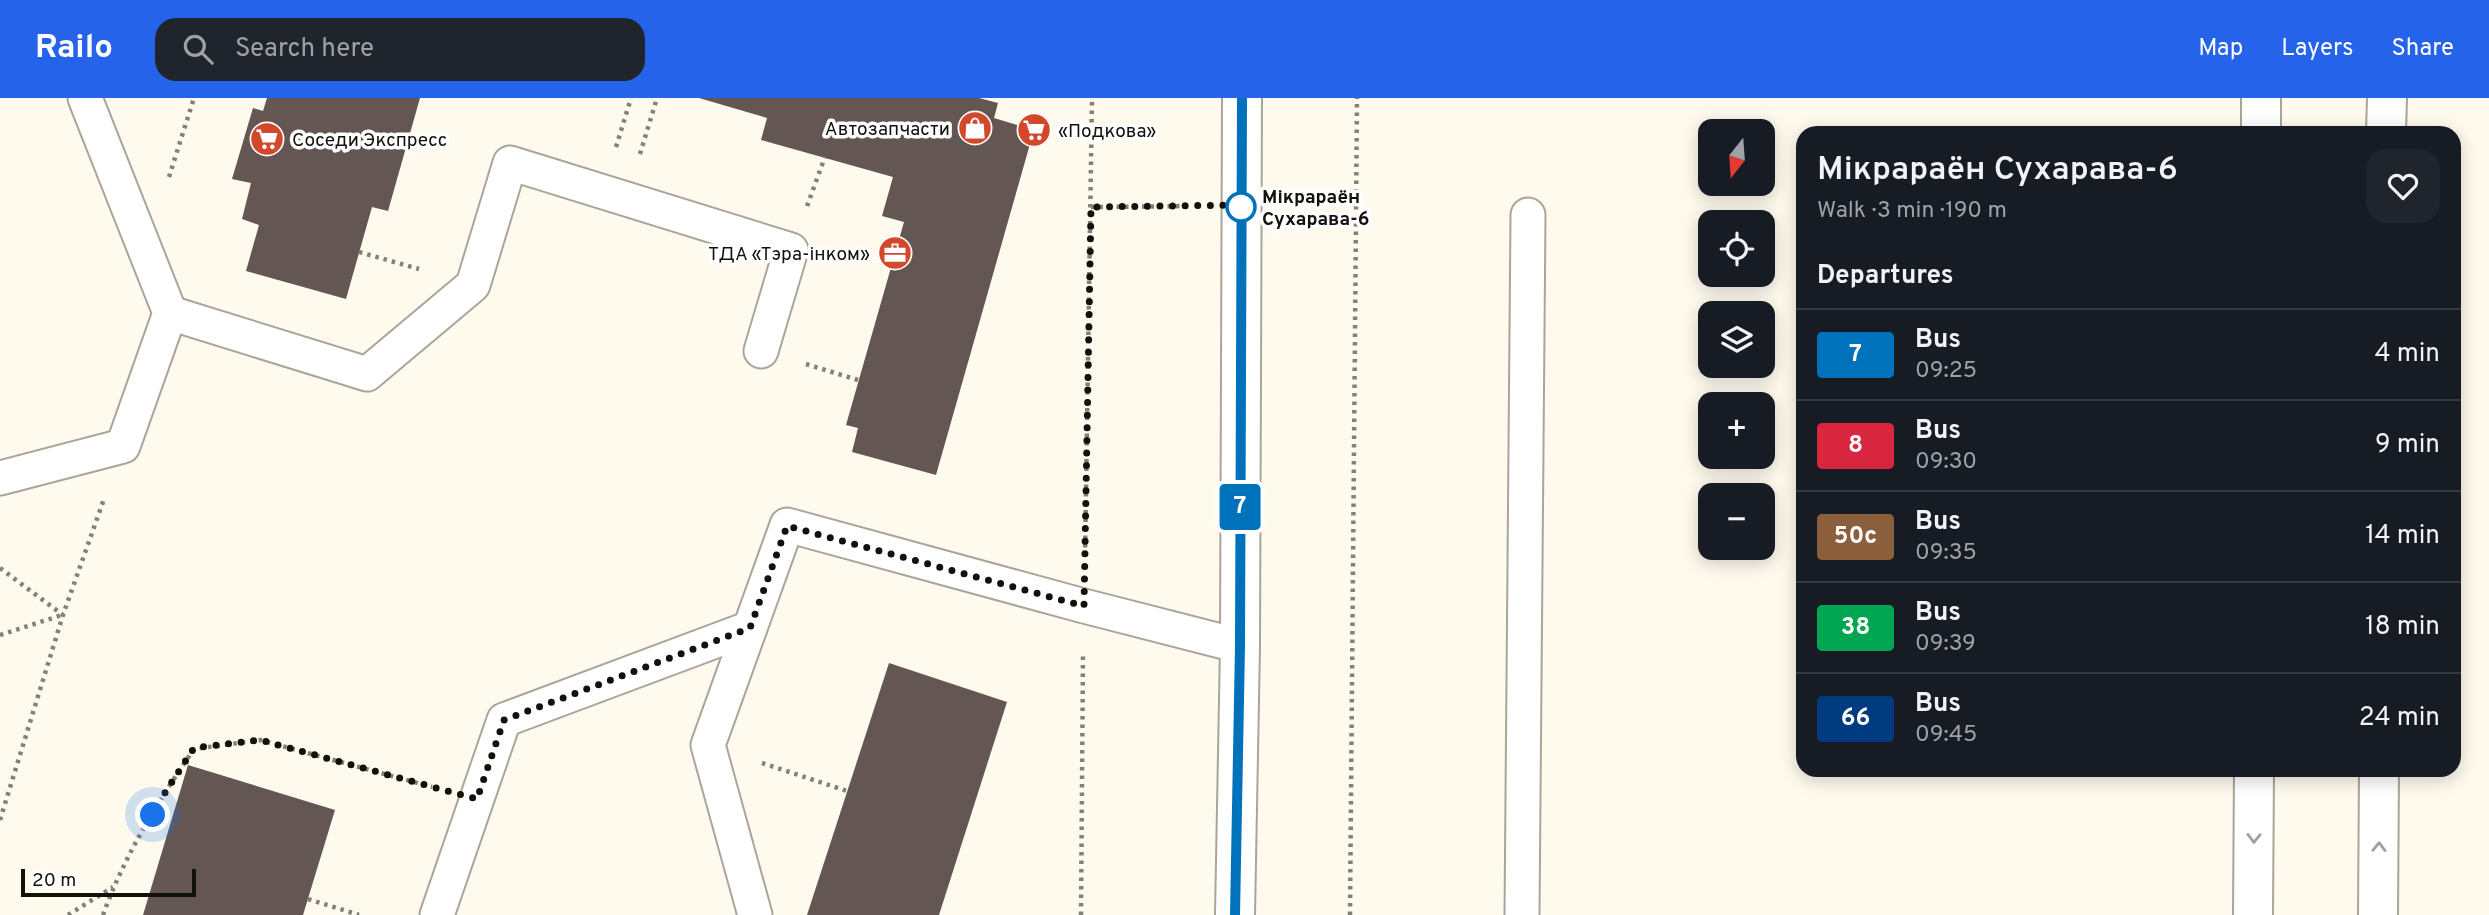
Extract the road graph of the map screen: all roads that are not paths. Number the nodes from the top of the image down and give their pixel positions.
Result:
1 (85, 98) edge
2 (1242, 98) edge
3 (2262, 98) edge
4 (2387, 98) edge
5 (2261, 126) edge
6 (2386, 126) edge
7 (1528, 215) dead end
8 (170, 313) junction
9 (761, 351) dead end
10 (0, 478) edge
11 (750, 628) junction
12 (1240, 646) junction
13 (2255, 777) edge
14 (2379, 777) edge
15 (436, 915) edge
16 (755, 915) edge
17 (1235, 915) edge
18 (1522, 915) edge
19 (2253, 915) edge
20 (2378, 915) edge

1 - 8 lane
2 - 12 main road
3 - 5 main road
4 - 6 main road
7 - 18 lane
8 - 9 lane
8 - 10 lane
11 - 12 lane
11 - 15 lane
11 - 16 lane
12 - 17 main road
13 -> 19 main road
20 -> 14 main road

